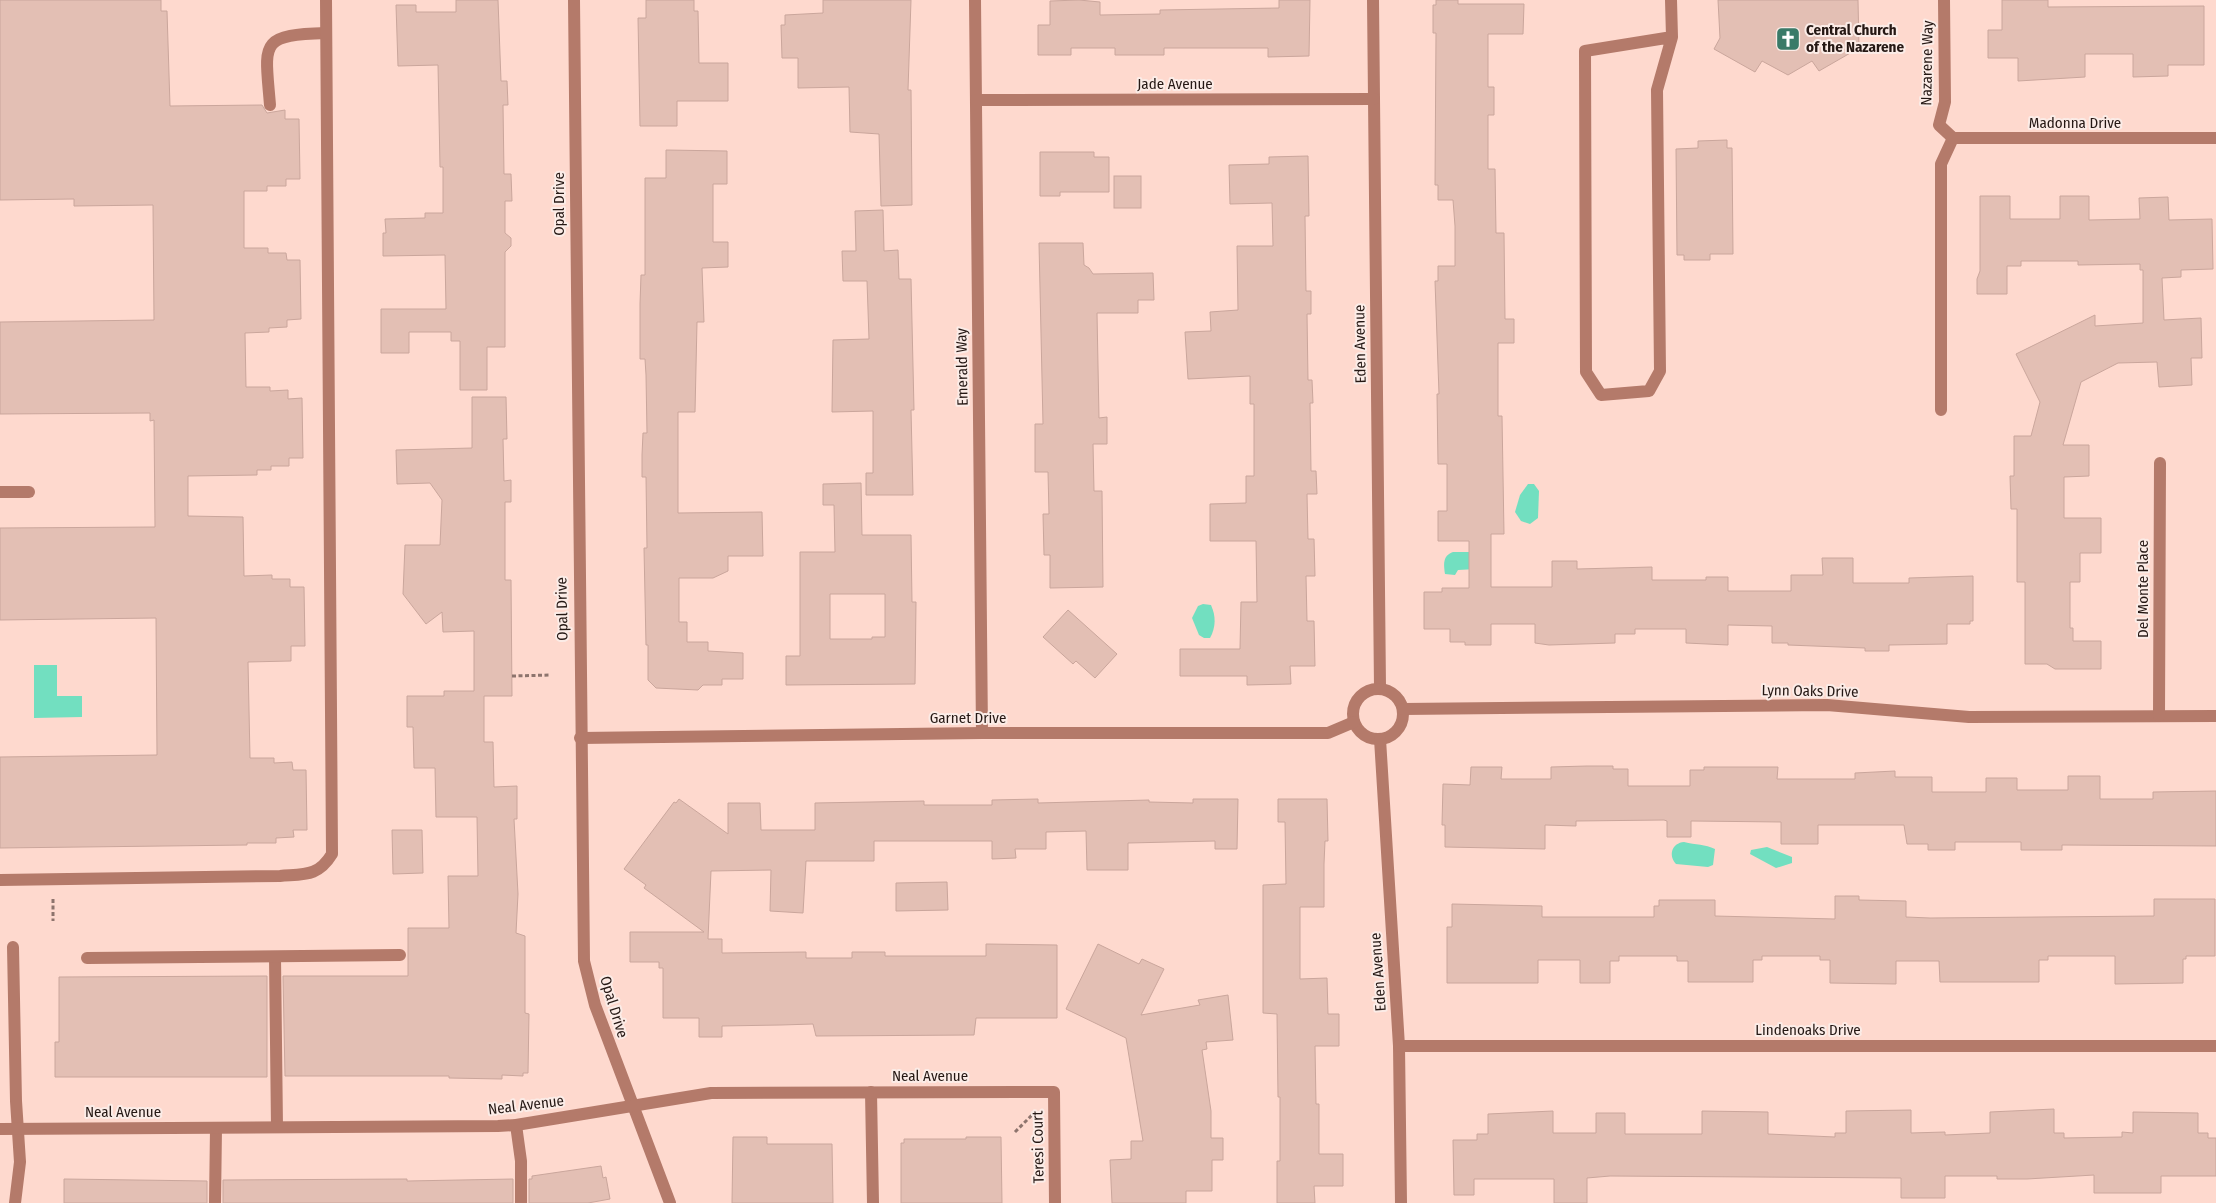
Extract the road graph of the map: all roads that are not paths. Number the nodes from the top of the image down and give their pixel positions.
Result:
1 (326, 0) edge
2 (574, 0) edge
3 (976, 0) edge
4 (1373, 0) edge
5 (1671, 0) edge
6 (1944, 0) edge
7 (326, 33) junction
8 (1672, 37) junction
9 (1374, 99) junction
10 (976, 100) junction
11 (270, 105) dead end
12 (1953, 138) junction
13 (2216, 138) edge
14 (1941, 410) dead end
15 (2160, 463) dead end
16 (0, 492) edge
17 (29, 492) dead end
18 (1380, 688) junction
19 (1403, 709) junction
20 (2159, 716) junction
21 (2216, 716) edge
22 (1354, 722) junction
23 (982, 733) junction
24 (580, 738) junction
25 (1380, 739) junction
26 (0, 880) edge
27 (13, 948) dead end
28 (400, 955) dead end
29 (275, 957) junction
30 (87, 958) dead end
31 (1399, 1046) junction
32 (2216, 1046) edge
33 (871, 1092) junction
34 (1054, 1092) joint
35 (632, 1105) junction
36 (516, 1126) junction
37 (277, 1127) junction
38 (20, 1128) junction
39 (216, 1128) junction
40 (0, 1129) edge
41 (15, 1203) edge
42 (215, 1203) edge
43 (521, 1203) edge
44 (670, 1203) edge
45 (873, 1203) edge
46 (1055, 1203) edge
47 (1401, 1203) edge

1 - 7 street
2 - 24 street, Opal Drive
3 - 10 street, Emerald Way
4 - 9 street, Eden Avenue
5 - 8 street
6 - 12 street, Nazarene Way
7 - 11 street
7 - 26 street
8 - 8 street
9 - 10 street, Jade Avenue
9 - 18 street, Eden Avenue
10 - 23 street, Emerald Way
12 - 13 street, Madonna Drive
12 - 14 street
15 - 20 street, Del Monte Place
16 - 17 street
18 - 19 street
18 - 22 street
19 - 20 street, Lynn Oaks Drive
19 - 25 street
20 - 21 street, Lynn Oaks Drive
22 - 23 street, Garnet Drive
22 - 25 street
23 - 24 street, Garnet Drive
24 - 35 street, Opal Drive
25 - 31 street, Eden Avenue
27 - 38 street
28 - 29 street
29 - 30 street
29 - 37 street
31 - 32 street, Lindenoaks Drive
31 - 47 street, Eden Avenue
33 - 34 street, Neal Avenue
33 - 35 street, Neal Avenue
33 - 45 street
34 - 46 street, Teresi Court
35 - 36 street, Neal Avenue
35 - 44 street, Opal Drive
36 - 37 street, Neal Avenue
36 - 43 street
37 - 39 street, Neal Avenue
38 - 39 street, Neal Avenue
38 - 40 street, Neal Avenue
38 - 41 street
39 - 42 street

